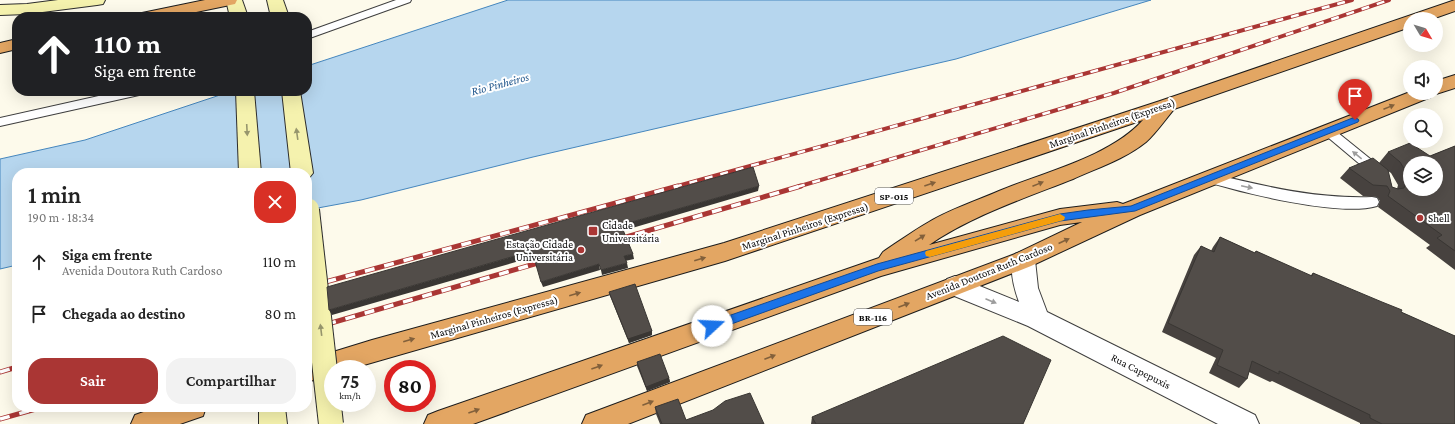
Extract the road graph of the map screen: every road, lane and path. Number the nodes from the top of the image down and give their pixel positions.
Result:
1 (98, 0) edge
2 (103, 0) edge
3 (228, 0) edge
4 (234, 0) edge
5 (274, 0) edge
6 (406, 0) edge
7 (1455, 6) edge
8 (0, 10) edge
9 (48, 12) edge
10 (172, 12) edge
11 (238, 12) edge
12 (278, 12) edge
13 (1437, 12) edge
14 (12, 20) edge
15 (0, 22) edge
16 (1403, 23) edge
17 (312, 34) edge
18 (12, 45) edge
19 (0, 48) edge
20 (1455, 80) edge
21 (1443, 85) edge
22 (117, 96) edge
23 (245, 96) edge
24 (292, 96) edge
25 (1406, 100) edge
26 (1167, 105) junction
27 (0, 122) edge
28 (1328, 131) junction
29 (250, 168) edge
30 (301, 168) edge
31 (1209, 178) junction
32 (1388, 182) edge
33 (1372, 202) edge
34 (1132, 209) junction
35 (312, 253) edge
36 (1023, 260) junction
37 (877, 268) junction
38 (955, 286) junction
39 (1037, 319) junction
40 (312, 369) edge
41 (179, 412) edge
42 (273, 412) edge
43 (145, 424) edge
44 (274, 424) edge
45 (332, 424) edge
46 (438, 424) edge
47 (596, 424) edge
48 (1245, 424) edge

1 - 8 main road
2 - 9 main road
3 - 10 highway
4 - 11 main road
5 - 12 main road
6 - 17 lane
7 - 13 highway
14 - 15 main road
16 - 26 highway, Marginal Pinheiros (Expressa) / SP-015
18 - 19 highway
20 - 21 highway
22 - 27 lane
23 -> 29 main road
30 -> 24 main road
28 -> 25 highway, Avenida Doutora Ruth Cardoso / BR-116
37 -> 26 highway
40 -> 26 highway, Marginal Pinheiros (Expressa) / SP-015
28 - 31 highway, Avenida Doutora Ruth Cardoso / BR-116
32 -> 28 lane
31 -> 33 lane
31 - 34 highway, Avenida Doutora Ruth Cardoso / BR-116
36 -> 34 highway, Avenida Doutora Ruth Cardoso / BR-116
34 - 37 highway
45 -> 35 main road, bridge
36 - 38 highway, Avenida Doutora Ruth Cardoso / BR-116
36 - 39 street
46 -> 37 highway
38 -> 39 street, Rua Capepuxis
47 -> 38 highway, Avenida Doutora Ruth Cardoso / BR-116
39 - 48 street, Rua Capepuxis
41 - 43 highway
42 - 44 main road

